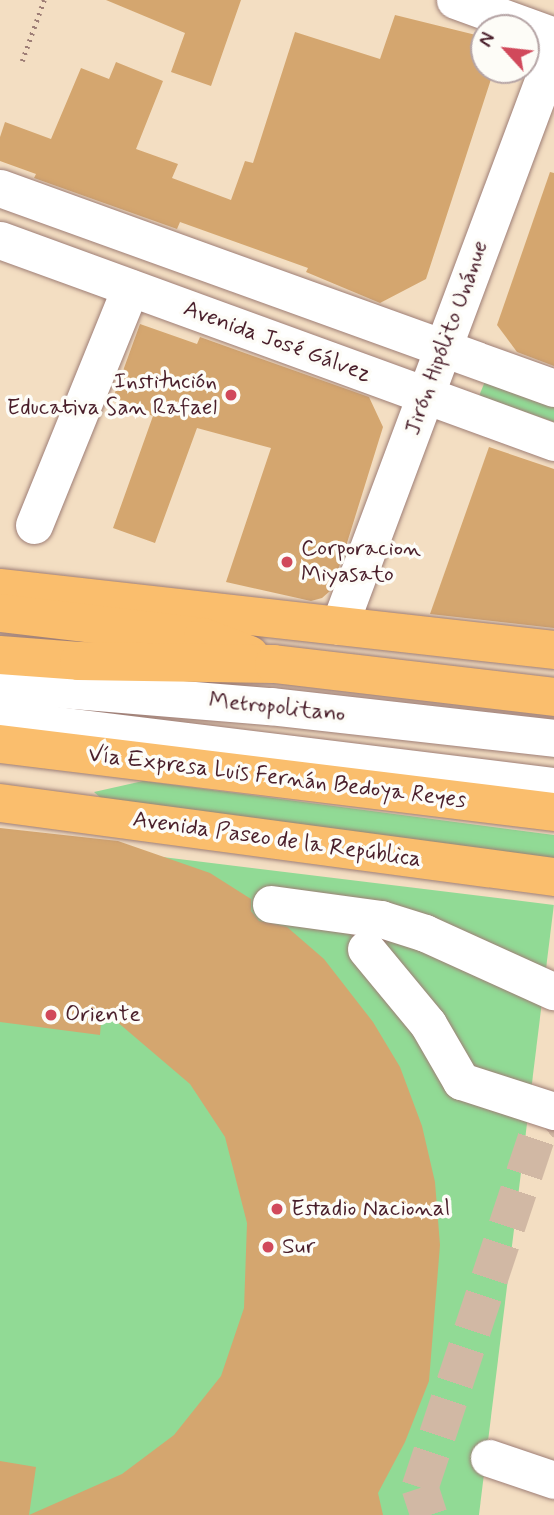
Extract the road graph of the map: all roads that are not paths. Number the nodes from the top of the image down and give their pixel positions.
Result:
1 (454, 0) edge
2 (554, 36) edge
3 (554, 51) edge
4 (0, 188) edge
5 (0, 240) edge
6 (130, 288) junction
7 (443, 349) junction
8 (554, 388) edge
9 (425, 397) junction
10 (554, 442) edge
11 (34, 525) dead end
12 (0, 588) edge
13 (0, 613) edge
14 (339, 626) junction
15 (554, 650) edge
16 (0, 656) edge
17 (274, 664) junction
18 (0, 684) edge
19 (554, 697) edge
20 (0, 718) edge
21 (554, 738) edge
22 (0, 744) edge
23 (74, 753) junction
24 (0, 771) edge
25 (554, 786) edge
26 (0, 803) edge
27 (554, 812) edge
28 (554, 877) edge
29 (271, 904) dead end
30 (366, 949) dead end
31 (554, 991) edge
32 (554, 1111) edge
33 (489, 1458) dead end
34 (554, 1480) edge

1 - 2 street
3 - 7 street, Jirón Hipólito Unánue
4 - 7 street
5 - 6 street, Avenida José Gálvez
6 - 9 street, Avenida José Gálvez
6 - 11 street
7 - 8 street
7 - 9 street, Jirón Hipólito Unánue
9 - 10 street, Avenida José Gálvez
9 - 14 street, Jirón Hipólito Unánue
12 - 14 main road
13 - 17 main road
14 - 15 main road
16 - 17 main road
17 - 19 main road
18 - 21 street, Metropolitano
20 - 25 street, Metropolitano
22 - 23 main road, Vía Expresa Luis Fernán Bedoya Reyes
23 - 24 main road
23 - 27 main road, Vía Expresa Luis Fernán Bedoya Reyes
26 - 28 main road, Avenida Paseo de la República
29 - 31 street
30 - 32 street
33 - 34 street

